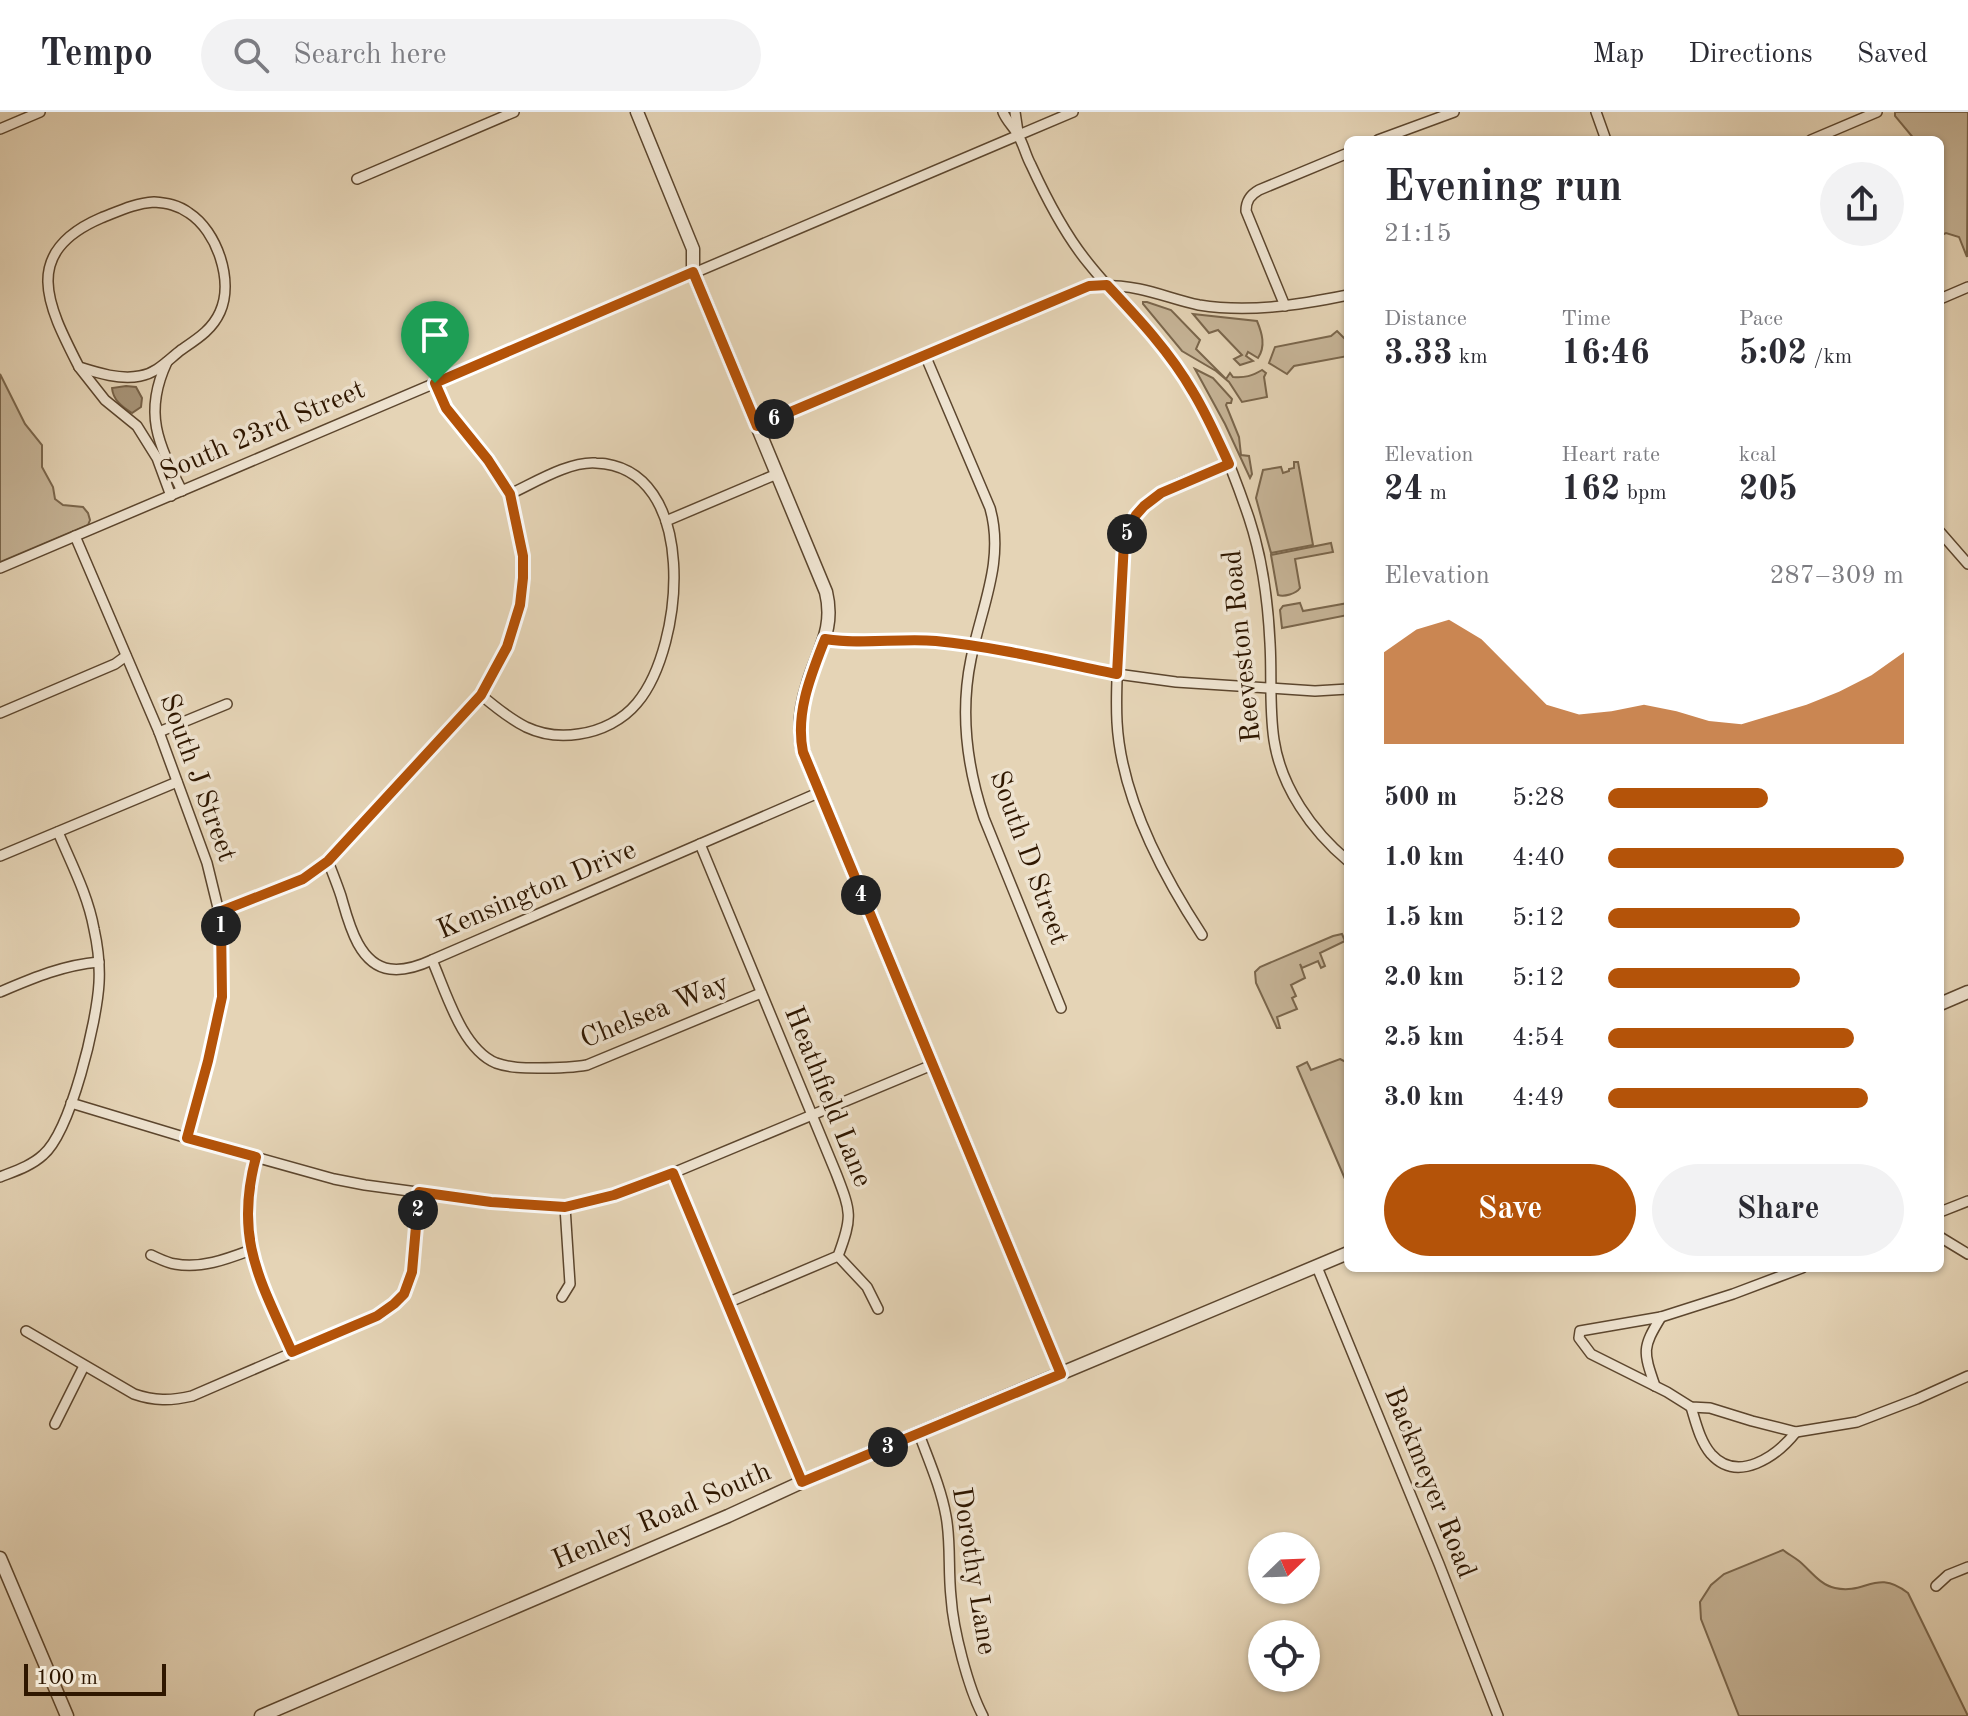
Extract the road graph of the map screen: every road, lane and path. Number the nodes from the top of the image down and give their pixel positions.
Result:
1 (40, 112) edge
2 (514, 112) edge
3 (637, 112) edge
4 (1003, 112) edge
5 (1015, 112) edge
6 (1073, 112) edge
7 (1454, 112) edge
8 (1596, 112) edge
9 (1877, 112) edge
10 (0, 129) edge
11 (1018, 135) junction
12 (1389, 136) edge
13 (1605, 136) edge
14 (1820, 136) edge
15 (1344, 155) edge
16 (357, 179) dead end
17 (693, 272) junction
18 (1107, 285) junction
19 (1968, 287) edge
20 (1344, 296) edge
21 (1944, 297) edge
22 (1285, 306) junction
23 (925, 355) junction
24 (168, 362) junction
25 (79, 367) junction
26 (435, 383) junction
27 (757, 426) junction
28 (1229, 464) junction
29 (777, 474) junction
30 (182, 491) junction
31 (510, 494) junction
32 (171, 496) junction
33 (666, 521) junction
34 (75, 536) junction
35 (1944, 537) edge
36 (1968, 564) edge
37 (0, 568) edge
38 (825, 639) junction
39 (974, 646) junction
40 (126, 656) junction
41 (1117, 674) junction
42 (1270, 688) junction
43 (1344, 689) edge
44 (481, 695) junction
45 (227, 704) dead end
46 (0, 713) edge
47 (159, 732) junction
48 (177, 782) junction
49 (818, 793) junction
50 (58, 832) junction
51 (700, 844) junction
52 (0, 856) edge
53 (1344, 857) edge
54 (328, 861) junction
55 (219, 912) junction
56 (1202, 935) dead end
57 (432, 960) junction
58 (99, 962) junction
59 (0, 992) edge
60 (1968, 992) edge
61 (761, 993) junction
62 (1944, 1002) edge
63 (1061, 1008) dead end
64 (932, 1065) junction
65 (71, 1103) junction
66 (813, 1115) junction
67 (187, 1138) junction
68 (256, 1157) junction
69 (673, 1173) junction
70 (0, 1177) edge
71 (419, 1192) junction
72 (1968, 1201) edge
73 (565, 1207) junction
74 (1944, 1210) edge
75 (1944, 1239) edge
76 (251, 1250) junction
77 (1968, 1254) edge
78 (151, 1255) dead end
79 (1344, 1255) edge
80 (838, 1256) junction
81 (1317, 1267) junction
82 (1791, 1272) edge
83 (562, 1297) dead end
84 (727, 1303) junction
85 (878, 1309) dead end
86 (1661, 1317) junction
87 (26, 1331) dead end
88 (292, 1352) junction
89 (84, 1366) junction
90 (1061, 1374) junction
91 (1968, 1376) edge
92 (1655, 1386) junction
93 (1691, 1407) junction
94 (55, 1424) dead end
95 (1796, 1432) junction
96 (919, 1434) junction
97 (802, 1482) junction
98 (0, 1558) edge
99 (1968, 1567) edge
100 (1936, 1586) dead end
101 (67, 1716) edge
102 (261, 1716) edge
103 (983, 1716) edge
104 (1498, 1716) edge

1 - 10 street
2 - 16 street
3 - 17 street
4 - 11 street, Reeveston Road
5 - 11 street, Reeveston Road
6 - 11 street, South 23rd Street
7 - 12 street
8 - 13 street
9 - 14 street
11 - 17 street, South 23rd Street
11 - 18 street, Reeveston Road
15 - 22 street
17 - 26 street, South 23rd Street
17 - 27 street
18 - 22 street
18 - 23 street
18 - 28 street, Reeveston Road
19 - 21 street
20 - 22 street
23 - 27 street
23 - 39 street, South D Street
24 - 25 street
24 - 25 street
24 - 30 street
25 - 32 street
26 - 30 street, South 23rd Street
26 - 31 street
27 - 29 street
28 - 41 street
28 - 42 street, Reeveston Road
29 - 33 street
29 - 38 street
30 - 32 street, South 23rd Street
31 - 33 street
31 - 44 street
32 - 34 street, South 23rd Street
33 - 44 street
34 - 37 street, South 23rd Street
34 - 40 street, South J Street
35 - 36 street
38 - 39 street
38 - 49 street
39 - 41 street
39 - 63 street, South D Street
40 - 46 street
40 - 47 street, South J Street
41 - 42 street
41 - 56 street
42 - 43 street
42 - 53 street, Reeveston Road
44 - 54 street
45 - 47 street
47 - 48 street, South J Street
48 - 50 street
48 - 55 street, South J Street
49 - 51 street, Kensington Drive
49 - 64 street
50 - 52 street
50 - 58 street
51 - 57 street, Kensington Drive
51 - 61 street, Heathfield Lane
54 - 55 street
54 - 57 street, Kensington Drive
55 - 67 street, South J Street
57 - 61 street, Chelsea Way
58 - 59 street
58 - 65 street
60 - 62 street
61 - 66 street, Heathfield Lane
64 - 66 street
64 - 90 street
65 - 67 street
65 - 70 street
66 - 69 street
66 - 80 street, Heathfield Lane
67 - 68 street
68 - 71 street
68 - 76 street
69 - 73 street
69 - 84 street
71 - 73 street
71 - 88 street
72 - 74 street
73 - 83 street
75 - 77 street
76 - 78 street
76 - 88 street
79 - 81 street, Henley Road South
80 - 84 street
80 - 85 street
81 - 90 street, Henley Road South
81 - 104 street, Backmeyer Road
82 - 86 street
84 - 97 street
86 - 92 street
86 - 92 street
87 - 89 street
88 - 89 street
89 - 94 street
90 - 96 street, Henley Road South
91 - 95 street
92 - 93 street
93 - 95 street
93 - 95 street
96 - 97 street, Henley Road South
96 - 103 street, Dorothy Lane
97 - 102 street, Henley Road South
98 - 101 street
99 - 100 street

